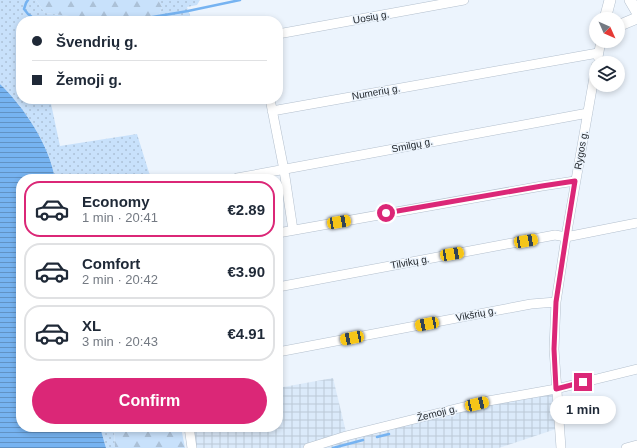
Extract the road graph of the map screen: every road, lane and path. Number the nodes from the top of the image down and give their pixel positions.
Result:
1 (464, 0) edge
2 (610, 0) edge
3 (630, 0) edge
4 (607, 12) edge
5 (637, 12) edge
6 (637, 18) edge
7 (625, 23) edge
8 (283, 33) edge
9 (599, 48) edge
10 (598, 53) junction
11 (598, 56) edge
12 (591, 92) edge
13 (271, 104) edge
14 (272, 111) junction
15 (588, 112) junction
16 (284, 170) junction
17 (260, 174) edge
18 (575, 181) junction
19 (637, 223) edge
20 (293, 230) junction
21 (283, 232) edge
22 (566, 237) junction
23 (283, 286) edge
24 (556, 302) junction
25 (283, 351) edge
26 (637, 369) edge
27 (556, 389) junction
28 (190, 432) edge
29 (637, 445) edge
30 (192, 448) edge
31 (308, 448) edge
32 (561, 448) edge
33 (626, 448) edge

1 - 8 street, Uosių g.
2 - 4 main road
3 - 5 main road
6 - 7 main road
9 - 10 street
10 - 11 street
10 - 14 street, Numerių g.
12 - 15 street, Rygos g.
13 - 14 street
14 - 16 street
15 - 16 street, Smilgų g.
15 - 18 street, Rygos g.
16 - 17 street, Smilgų g.
16 - 20 street
18 - 20 street
18 - 22 street, Rygos g.
19 - 22 street, Tilvikų g.
20 - 21 street
22 - 23 street, Tilvikų g.
22 - 24 street, Rygos g.
24 - 25 street, Vikšrių g.
24 - 27 street, Rygos g.
26 - 27 street, Žemoji g.
27 - 31 street, Žemoji g.
27 - 32 street, Rygos g.
28 - 30 street
29 - 33 street

